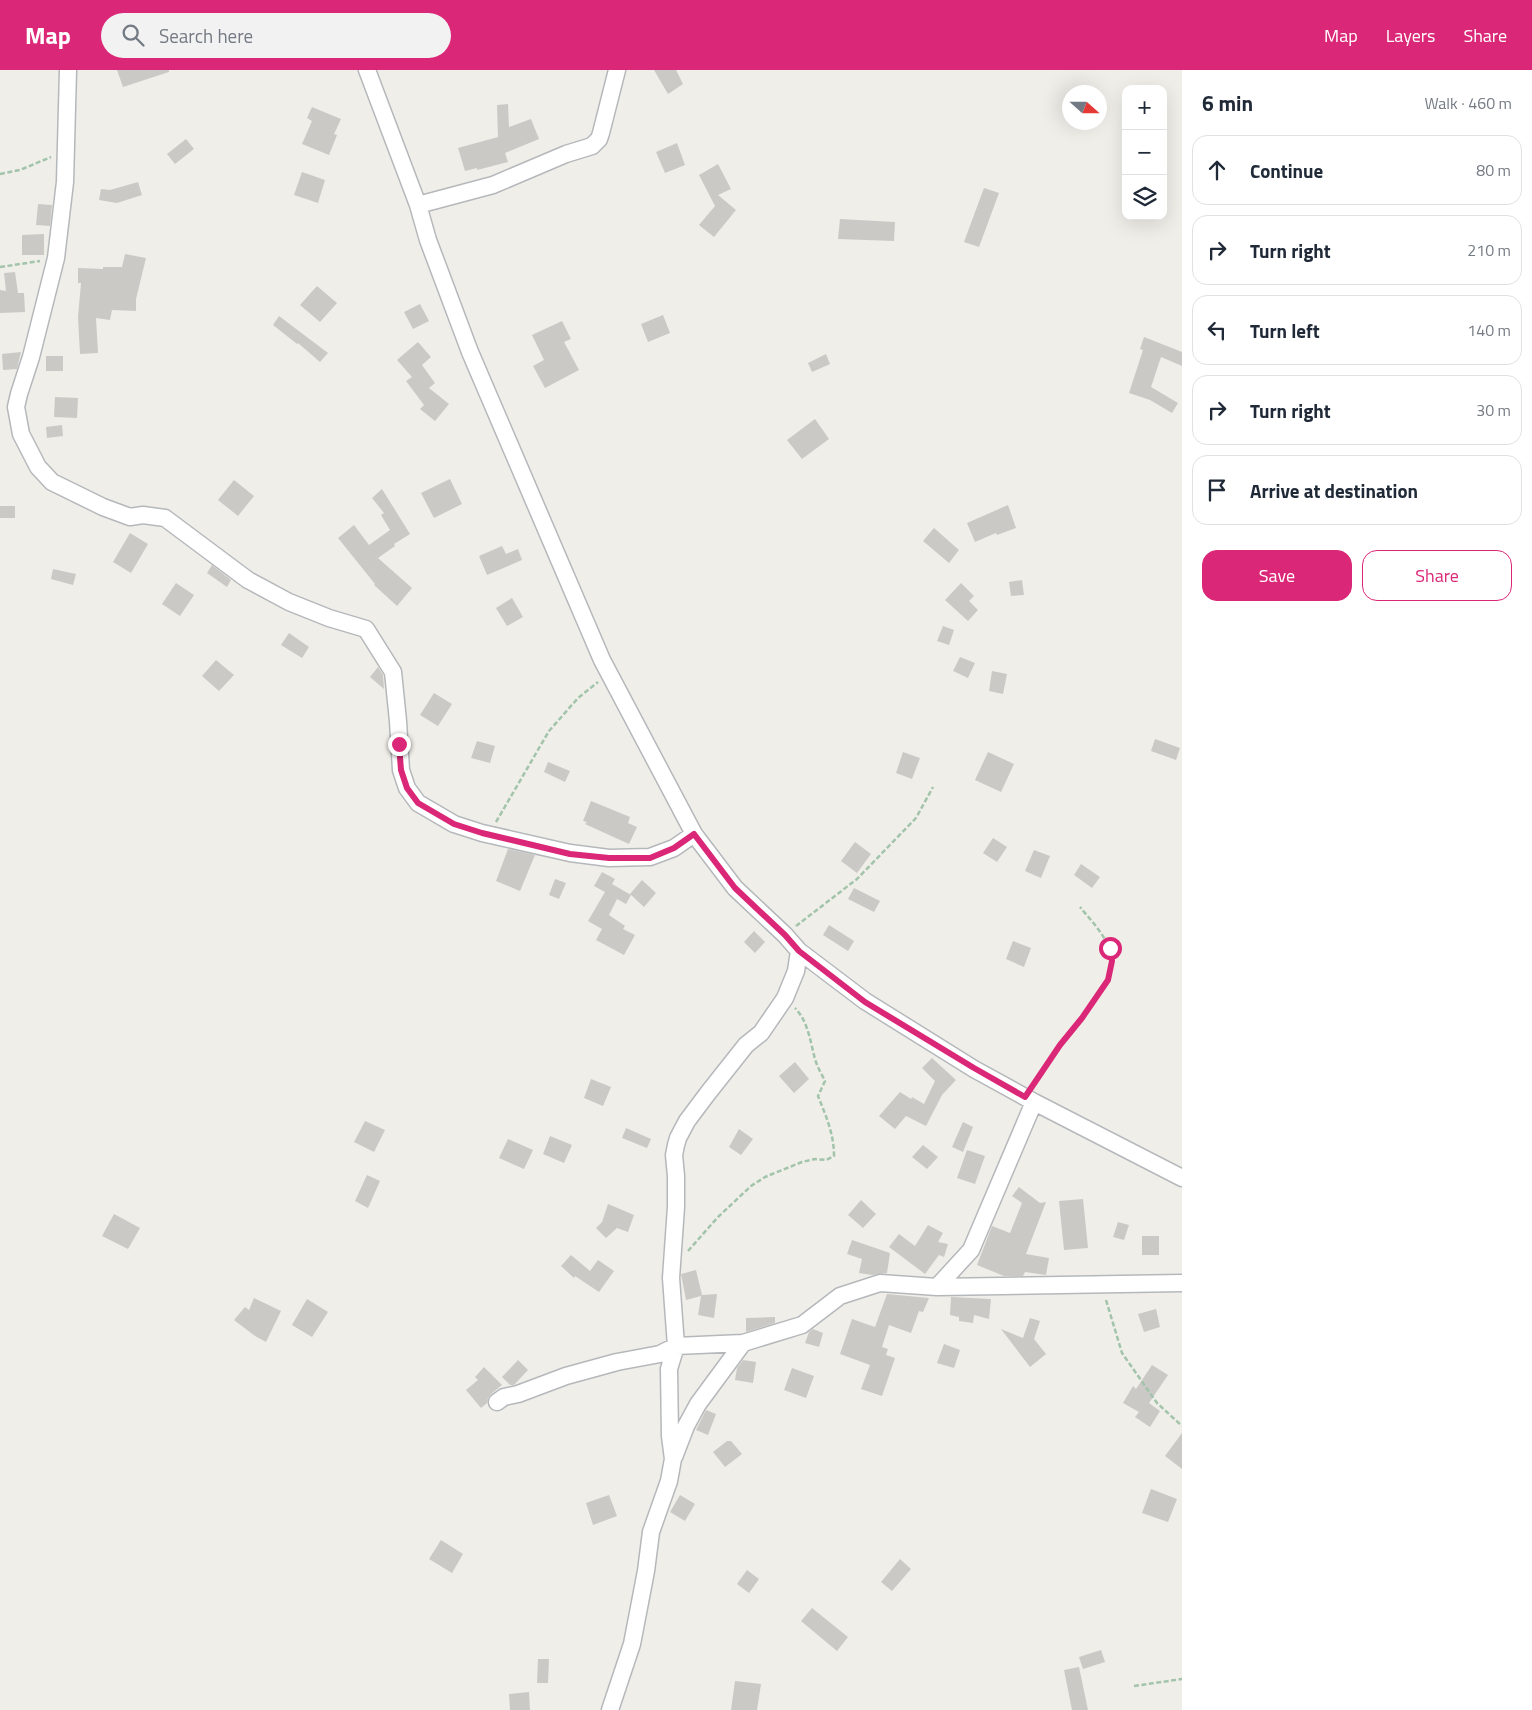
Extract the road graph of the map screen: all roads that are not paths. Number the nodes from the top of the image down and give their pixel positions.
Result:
1 (68, 70) edge
2 (367, 70) edge
3 (617, 70) edge
4 (418, 206) junction
5 (694, 834) junction
6 (799, 951) junction
7 (1030, 1099) junction
8 (1182, 1178) edge
9 (1182, 1283) edge
10 (937, 1287) junction
11 (743, 1343) junction
12 (676, 1346) junction
13 (497, 1402) dead end
14 (673, 1459) junction
15 (610, 1710) edge

1 - 5 street
2 - 4 street
3 - 4 street
4 - 5 street
5 - 6 street
6 - 7 street
6 - 12 street
7 - 8 street
7 - 10 street
9 - 10 street
10 - 11 street
11 - 12 street
11 - 14 street
12 - 13 street
12 - 14 street
14 - 15 street

